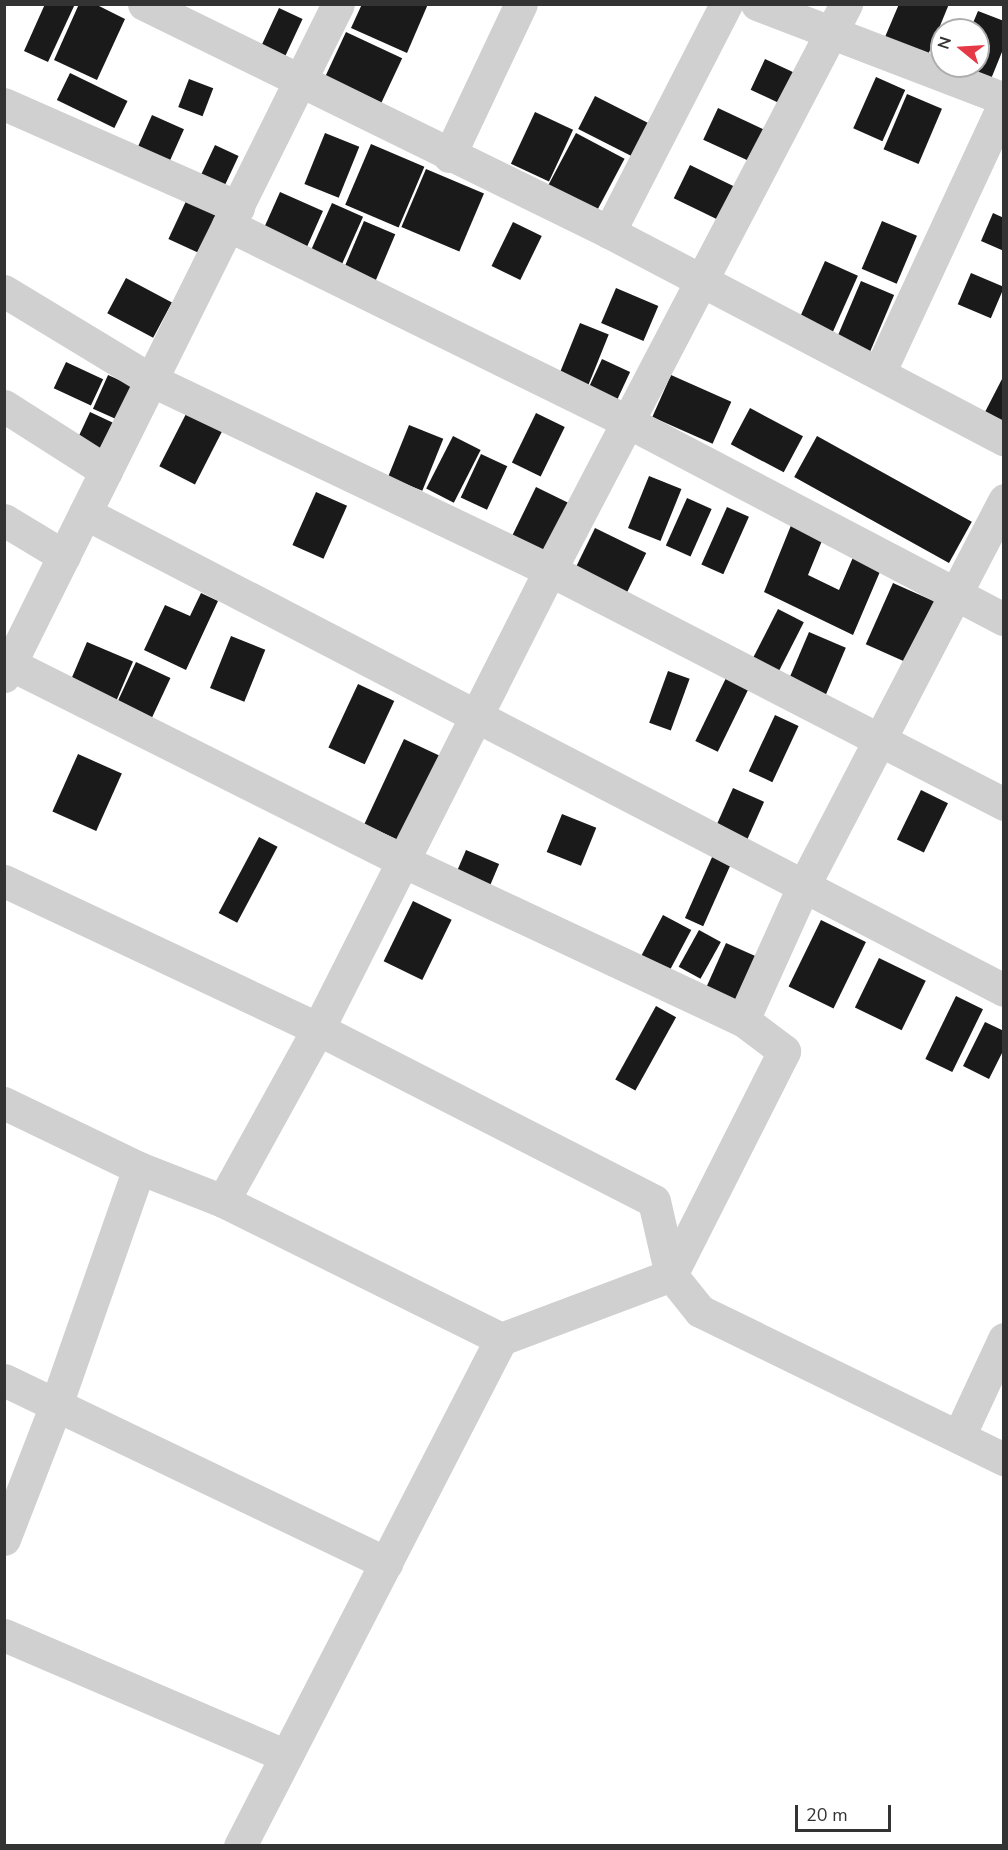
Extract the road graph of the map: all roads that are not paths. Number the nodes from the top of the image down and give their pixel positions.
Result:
1 (144, 4) edge
2 (338, 4) edge
3 (520, 4) edge
4 (726, 4) edge
5 (757, 4) edge
6 (846, 4) edge
7 (831, 34) junction
8 (300, 81) junction
9 (1004, 99) edge
10 (4, 104) edge
11 (1004, 104) edge
12 (449, 156) junction
13 (233, 216) junction
14 (609, 232) junction
15 (703, 283) junction
16 (4, 291) edge
17 (880, 371) junction
18 (152, 380) junction
19 (4, 406) edge
20 (628, 422) junction
21 (1004, 439) edge
22 (106, 471) junction
23 (1004, 500) edge
24 (85, 513) junction
25 (4, 520) edge
26 (64, 556) junction
27 (550, 570) junction
28 (954, 594) junction
29 (1004, 619) edge
30 (9, 659) edge
31 (479, 715) junction
32 (879, 740) junction
33 (1004, 804) edge
34 (405, 862) junction
35 (4, 881) edge
36 (804, 885) junction
37 (1004, 990) edge
38 (743, 1020) junction
39 (318, 1029) junction
40 (4, 1103) edge
41 (139, 1168) junction
42 (223, 1201) junction
43 (671, 1275) junction
44 (501, 1339) junction
45 (1004, 1339) edge
46 (4, 1380) edge
47 (56, 1405) junction
48 (959, 1436) junction
49 (1004, 1459) edge
50 (4, 1539) edge
51 (386, 1563) junction
52 (4, 1635) edge
53 (286, 1756) junction
54 (240, 1845) edge

1 - 8 street
2 - 8 street
3 - 12 street
4 - 14 street
5 - 7 street
6 - 7 street
7 - 9 street
7 - 15 street
8 - 12 street
8 - 13 street
10 - 13 street
11 - 17 street
12 - 14 street
13 - 18 street
13 - 20 street
14 - 15 street
15 - 17 street
15 - 20 street
16 - 18 street
17 - 21 street
18 - 22 street
18 - 27 street
19 - 22 street
20 - 27 street
20 - 28 street
22 - 24 street
23 - 28 street
24 - 26 street
24 - 31 street
25 - 26 street
26 - 30 street
27 - 31 street
27 - 32 street
28 - 29 street
28 - 32 street
30 - 34 street
31 - 34 street
31 - 36 street
32 - 33 street
32 - 36 street
34 - 38 street
34 - 39 street
35 - 39 street
36 - 37 street
36 - 38 street
38 - 43 street
39 - 42 street
39 - 43 street
40 - 41 street
41 - 42 street
41 - 47 street
42 - 44 street
43 - 44 street
43 - 48 street
44 - 51 street
45 - 48 street
46 - 47 street
47 - 50 street
47 - 51 street
48 - 49 street
51 - 53 street
52 - 53 street
53 - 54 street

